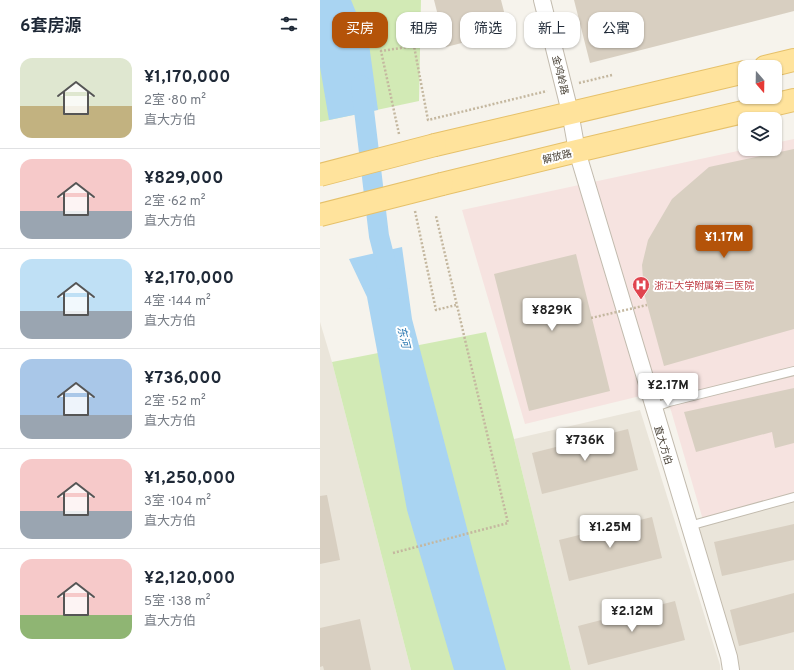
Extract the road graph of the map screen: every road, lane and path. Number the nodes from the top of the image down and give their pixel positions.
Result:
1 (542, 0) edge
2 (414, 48) edge
3 (794, 60) edge
4 (782, 63) edge
5 (738, 74) edge
6 (612, 75) dead end
7 (564, 87) junction
8 (790, 105) edge
9 (570, 112) junction
10 (577, 151) junction
11 (320, 175) edge
12 (320, 215) edge
13 (436, 216) dead end
14 (647, 305) dead end
15 (591, 318) dead end
16 (794, 371) edge
17 (653, 408) junction
18 (794, 497) edge
19 (689, 526) junction
20 (393, 553) dead end
21 (730, 670) edge

1 - 7 street, 金鸡岭路
2 - 7 path
3 - 4 main road
5 - 9 main road
6 - 7 path
7 - 9 street, 金鸡岭路
8 - 10 main road, 解放路
9 - 10 street, 金鸡岭路
9 - 11 main road, bridge
10 - 12 main road, 解放路, bridge
10 - 17 street, 直大方伯
13 - 20 path
14 - 15 path, bridge
16 - 17 lane
17 - 19 street, 直大方伯
18 - 19 lane
19 - 21 street, 直大方伯

